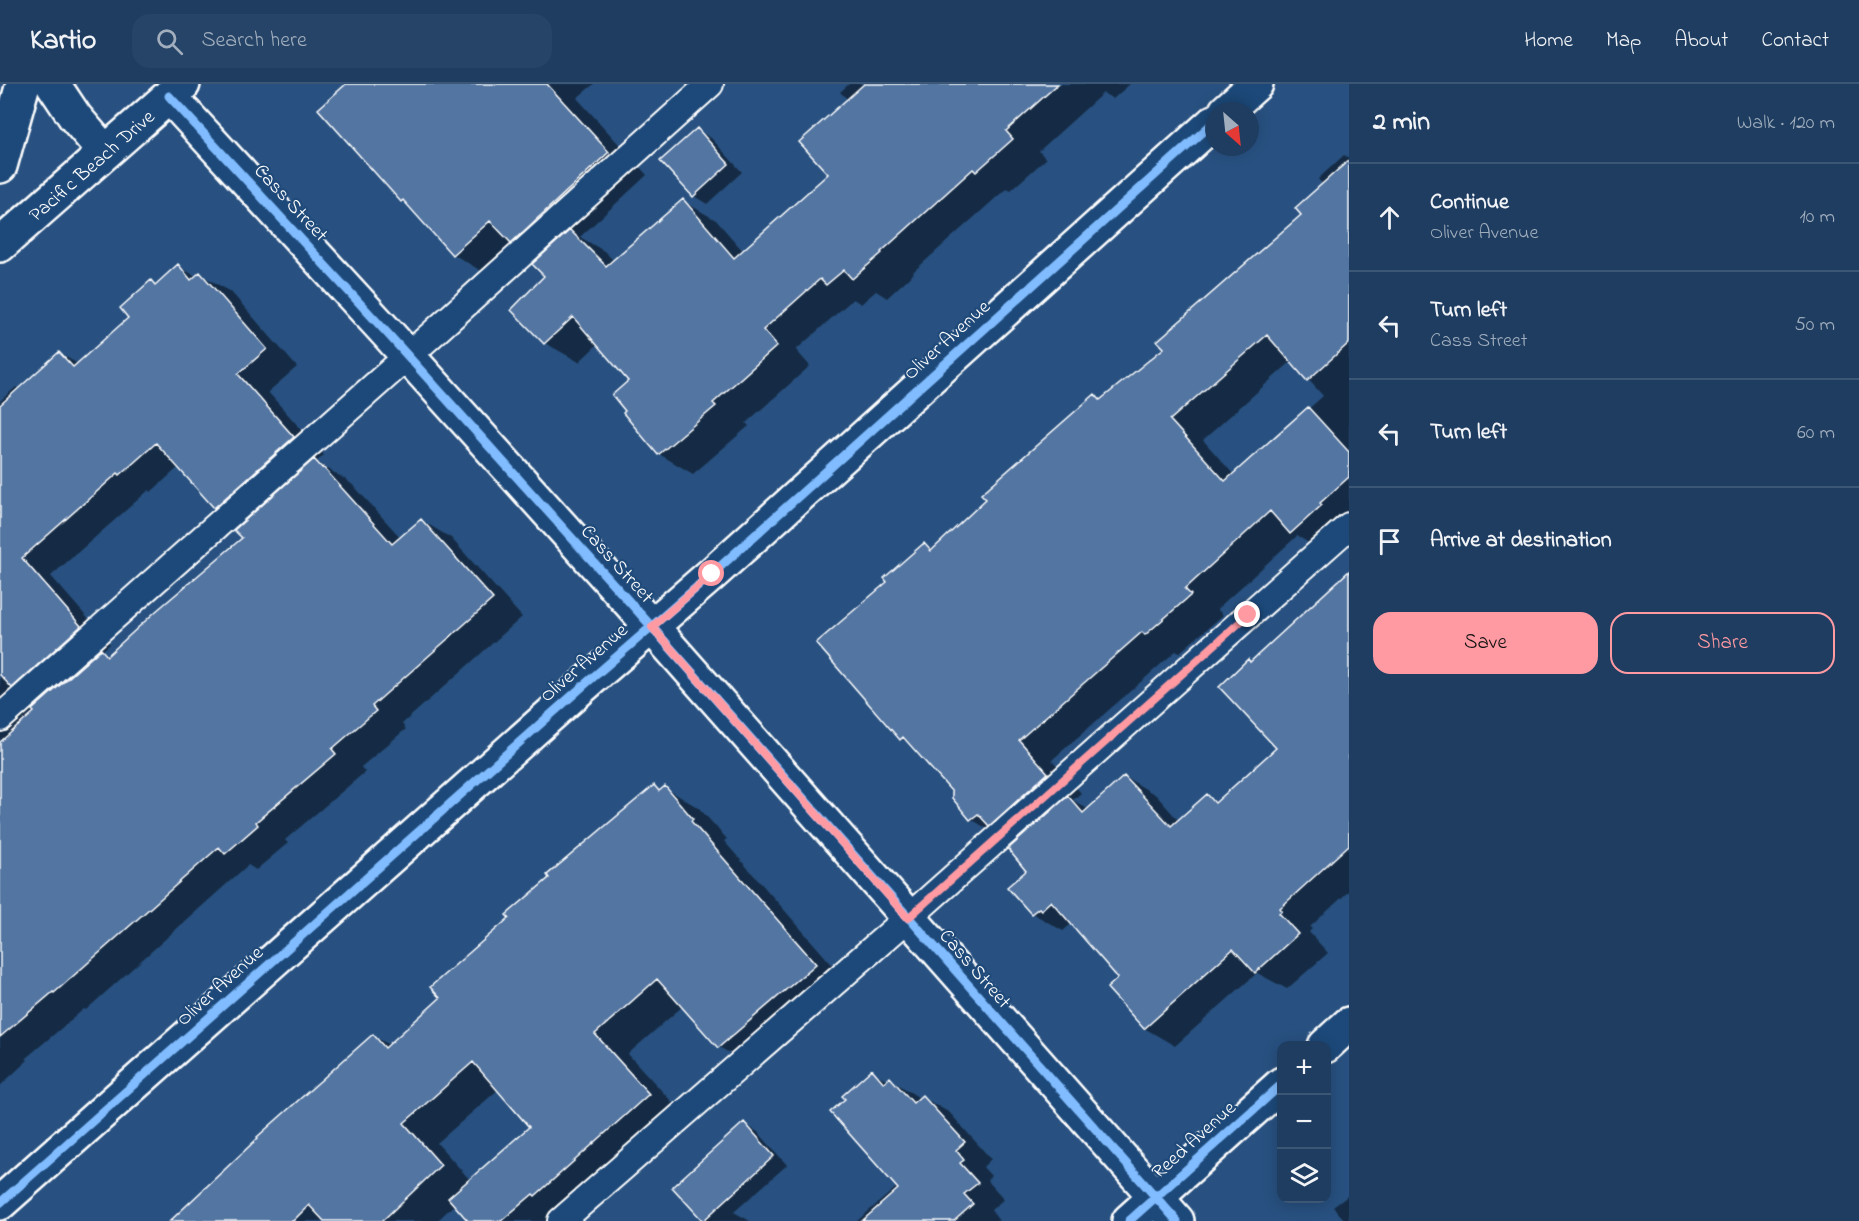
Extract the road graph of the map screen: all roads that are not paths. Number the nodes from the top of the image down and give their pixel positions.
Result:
1 (23, 84) edge
2 (53, 84) edge
3 (710, 84) edge
4 (1256, 84) edge
5 (176, 90) edge
6 (1236, 102) edge
7 (1205, 130) edge
8 (105, 152) junction
9 (0, 166) edge
10 (0, 245) edge
11 (408, 356) junction
12 (1349, 526) edge
13 (652, 627) junction
14 (0, 718) edge
15 (908, 918) junction
16 (1349, 1024) edge
17 (1330, 1041) edge
18 (1277, 1088) edge
19 (1155, 1197) junction
20 (0, 1203) edge
21 (561, 1221) edge
22 (1129, 1221) edge
23 (1177, 1221) edge

1 - 9 street
2 - 8 street
3 - 11 lane
4 - 6 street
5 - 8 street, Pacific Beach Drive
5 - 11 street, Cass Street
7 - 13 street, Oliver Avenue
8 - 10 street, Pacific Beach Drive
11 - 13 street, Cass Street
11 - 14 lane
12 - 15 lane
13 - 15 street, Cass Street
13 - 20 street, Oliver Avenue
15 - 19 street, Cass Street
15 - 21 lane
16 - 17 street
18 - 19 street, Reed Avenue
19 - 22 street, Reed Avenue
19 - 23 street, Cass Street

